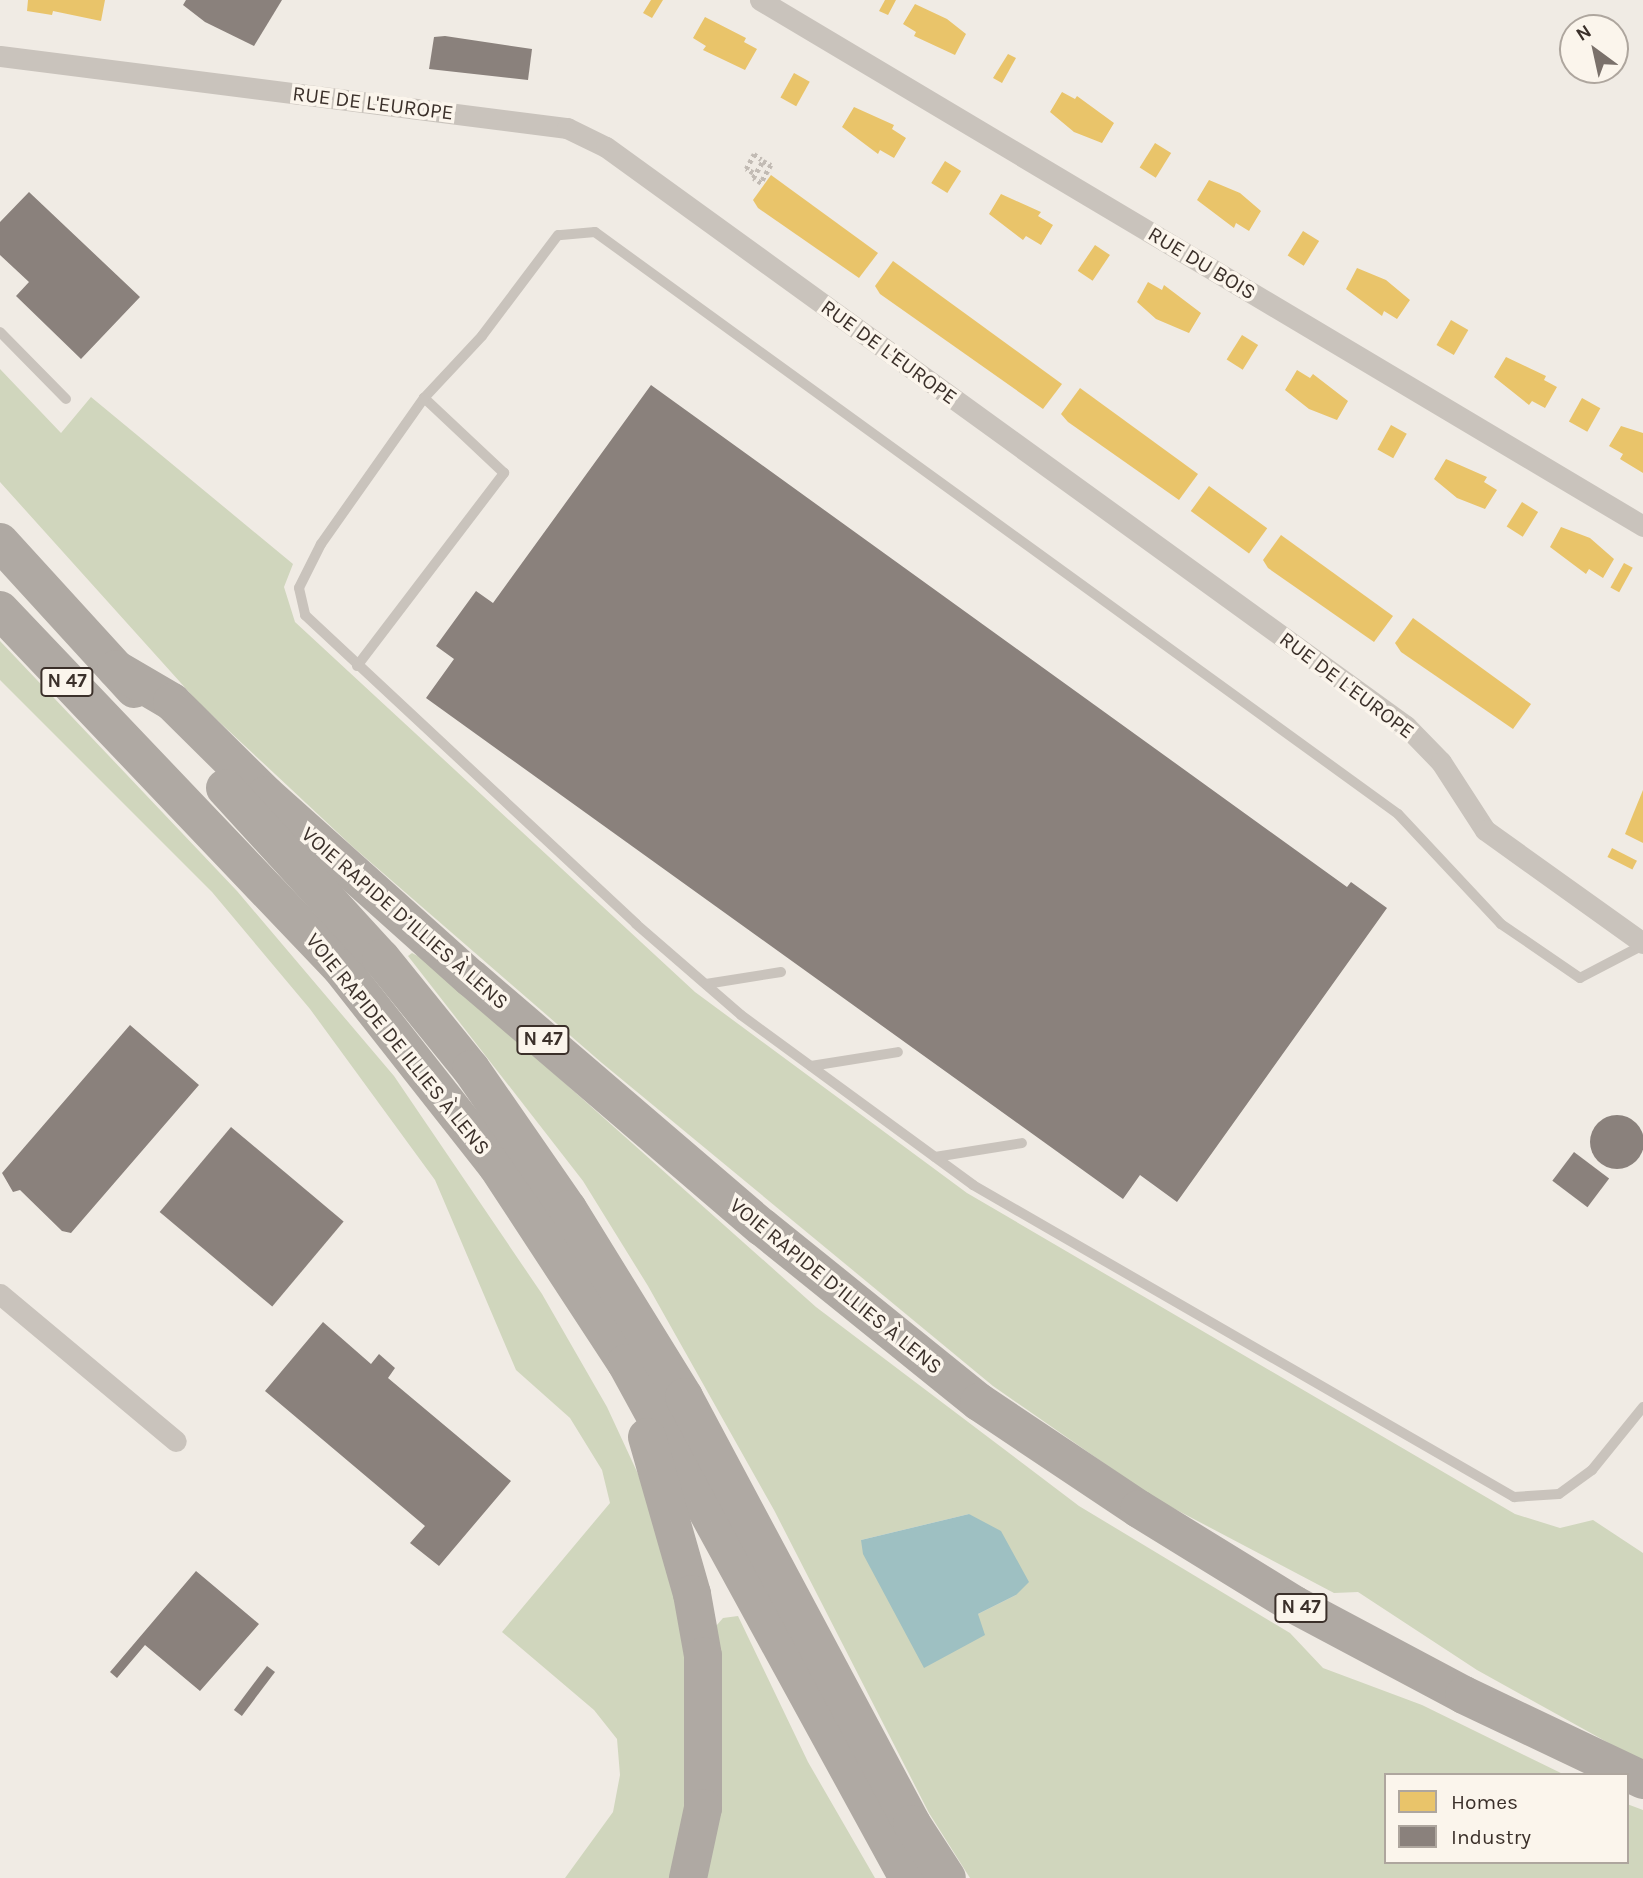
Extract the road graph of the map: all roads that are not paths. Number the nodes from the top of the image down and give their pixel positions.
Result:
1 (760, 0) edge
2 (0, 56) edge
3 (0, 332) edge
4 (424, 398) junction
5 (66, 399) dead end
6 (1643, 526) edge
7 (0, 542) edge
8 (0, 610) edge
9 (358, 666) junction
10 (116, 669) junction
11 (1643, 944) edge
12 (781, 972) dead end
13 (706, 984) junction
14 (898, 1052) dead end
15 (811, 1066) junction
16 (1022, 1143) dead end
17 (935, 1157) junction
18 (0, 1293) edge
19 (625, 1363) junction
20 (1643, 1407) edge
21 (176, 1441) dead end
22 (1628, 1773) edge
23 (688, 1878) edge
24 (908, 1878) edge
25 (947, 1878) edge

1 - 6 street, RUE DU BOIS
2 - 11 street, RUE DE L'EUROPE
3 - 5 lane
4 - 9 lane
4 - 9 lane
4 - 11 lane
7 - 10 highway, N 47
8 - 19 highway, VOIE RAPIDE DE ILLIES À LENS / N 47
9 - 13 lane
10 - 22 highway, VOIE RAPIDE D’ILLIES À LENS / N 47
10 - 25 highway
12 - 13 lane
13 - 15 lane
14 - 15 lane
15 - 17 lane
16 - 17 lane
17 - 20 lane
18 - 21 street
19 - 23 highway
19 - 24 highway, N 47

